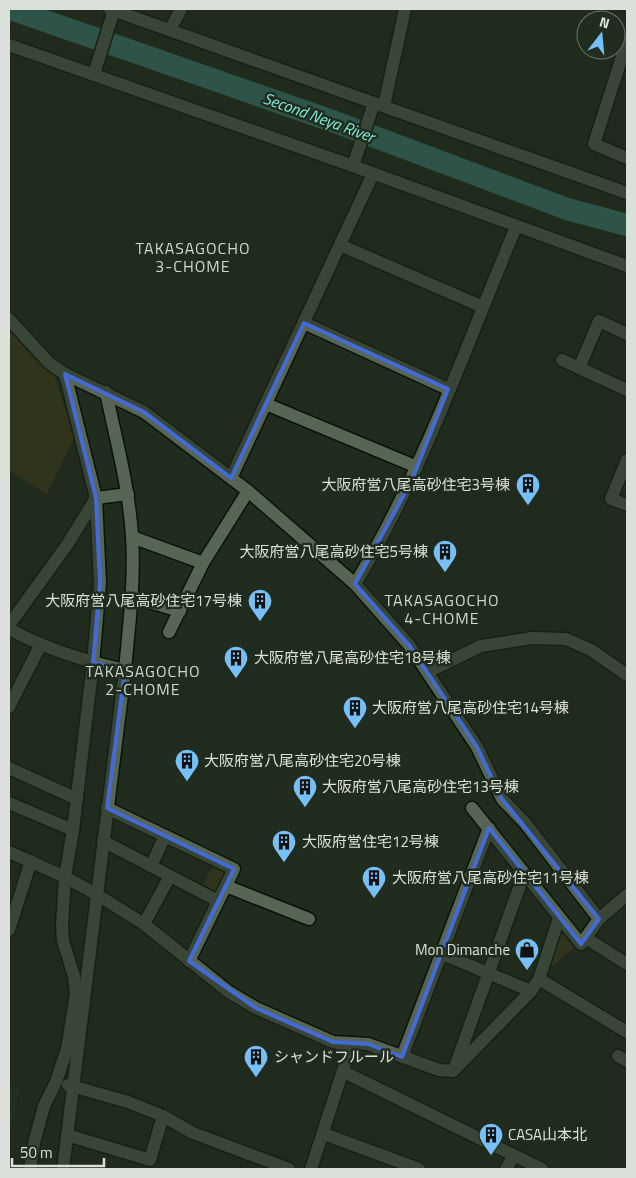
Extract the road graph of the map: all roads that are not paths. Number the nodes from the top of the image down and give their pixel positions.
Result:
1 (112, 9) edge
2 (182, 9) edge
3 (405, 9) edge
4 (170, 30) junction
5 (627, 41) edge
6 (9, 45) edge
7 (94, 74) junction
8 (379, 105) junction
9 (627, 158) edge
10 (353, 166) junction
11 (372, 174) junction
12 (627, 193) edge
13 (516, 227) junction
14 (340, 245) junction
15 (627, 266) edge
16 (483, 307) junction
17 (9, 319) edge
18 (304, 323) junction
19 (627, 334) edge
20 (562, 360) dead end
21 (579, 368) junction
22 (65, 374) junction
23 (448, 389) junction
24 (627, 390) edge
25 (106, 392) junction
26 (266, 404) junction
27 (627, 460) edge
28 (417, 467) junction
29 (231, 478) junction
30 (248, 491) junction
31 (128, 494) junction
32 (96, 498) junction
33 (627, 505) edge
34 (132, 537) junction
35 (203, 563) junction
36 (354, 584) junction
37 (132, 596) junction
38 (180, 611) junction
39 (9, 625) edge
40 (9, 629) edge
41 (169, 632) dead end
42 (40, 646) junction
43 (94, 663) junction
44 (125, 670) junction
45 (427, 672) junction
46 (627, 675) edge
47 (9, 707) edge
48 (9, 768) edge
49 (77, 799) junction
50 (9, 803) edge
51 (107, 808) junction
52 (472, 808) dead end
53 (489, 828) junction
54 (74, 830) junction
55 (165, 836) junction
56 (103, 841) junction
57 (9, 852) edge
58 (31, 861) junction
59 (151, 866) junction
60 (524, 874) junction
61 (170, 876) junction
62 (65, 877) junction
63 (226, 886) junction
64 (96, 894) junction
65 (627, 895) edge
66 (218, 901) junction
67 (559, 918) junction
68 (309, 919) dead end
69 (598, 919) junction
70 (144, 924) junction
71 (9, 930) edge
72 (586, 938) junction
73 (440, 953) junction
74 (189, 961) junction
75 (627, 964) edge
76 (488, 973) junction
77 (539, 979) junction
78 (531, 991) junction
79 (627, 1032) edge
80 (339, 1043) junction
81 (402, 1057) junction
82 (453, 1071) junction
83 (344, 1072) junction
84 (56, 1082) junction
85 (74, 1087) junction
86 (164, 1116) junction
87 (324, 1134) junction
88 (67, 1135) junction
89 (514, 1156) junction
90 (30, 1169) edge
91 (63, 1169) edge
92 (289, 1169) edge
93 (311, 1169) edge
94 (419, 1169) edge
95 (506, 1169) edge
96 (542, 1169) edge

1 - 4 street
1 - 7 street
2 - 4 street
3 - 8 street
4 - 8 street
5 - 9 street
6 - 7 street
7 - 10 street
8 - 10 street
8 - 12 street
10 - 11 street
11 - 13 street
11 - 14 street
13 - 15 street
13 - 16 street
14 - 16 street
14 - 18 street
16 - 23 street
17 - 22 street
18 - 23 street
18 - 26 street
19 - 21 street
20 - 21 street
21 - 24 street
22 - 25 street
22 - 32 street
23 - 28 street
25 - 29 street
25 - 31 street
26 - 28 street
26 - 29 street
27 - 33 street
28 - 36 street
29 - 30 street
30 - 35 street
30 - 36 street
31 - 32 street
31 - 34 street
32 - 39 street
32 - 43 street
34 - 35 street
34 - 37 street
35 - 38 street
36 - 45 street
37 - 38 street
37 - 44 street
38 - 41 street
40 - 42 street
42 - 43 street
42 - 47 street
43 - 44 street
43 - 49 street
44 - 51 street
45 - 46 street
45 - 69 street
48 - 49 street
49 - 54 street
50 - 54 street
51 - 55 street
51 - 56 street
52 - 53 street
53 - 60 street
53 - 73 street
54 - 62 street
55 - 59 street
55 - 63 street
56 - 59 street
56 - 64 street
57 - 58 street
58 - 62 street
58 - 71 street
59 - 61 street
60 - 67 street
60 - 76 street
61 - 66 street
61 - 70 street
62 - 64 street
62 - 84 street
63 - 66 street
63 - 68 street
64 - 70 street
64 - 85 street
65 - 69 street
66 - 74 street
67 - 72 street
67 - 77 street
69 - 72 street
70 - 74 street
72 - 75 street
73 - 76 street
73 - 81 street
74 - 80 street
76 - 78 street
76 - 82 street
77 - 78 street
77 - 79 street
78 - 82 street
80 - 81 street
80 - 83 street
81 - 82 street
83 - 87 street
83 - 89 street
84 - 85 street
84 - 90 street
85 - 86 street
85 - 88 street
86 - 88 street
86 - 92 street
87 - 93 street
87 - 94 street
88 - 91 street
89 - 95 street
89 - 96 street

